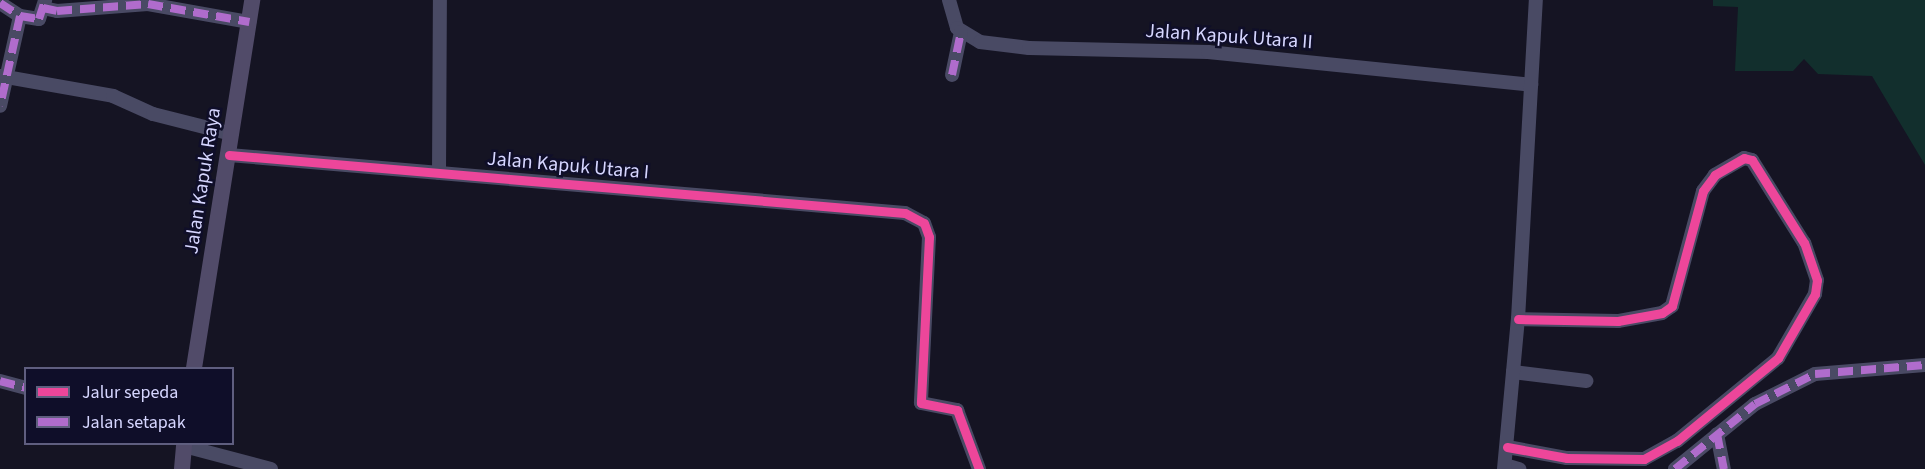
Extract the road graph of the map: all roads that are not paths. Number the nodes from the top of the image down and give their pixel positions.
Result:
1 (252, 0) edge
2 (440, 0) edge
3 (949, 0) edge
4 (1536, 0) edge
5 (0, 3) edge
6 (44, 4) edge
7 (20, 16) junction
8 (249, 22) junction
9 (961, 32) junction
10 (952, 75) dead end
11 (4, 76) edge
12 (1531, 85) junction
13 (0, 106) edge
14 (232, 134) junction
15 (229, 155) junction
16 (438, 173) junction
17 (1518, 319) junction
18 (1925, 365) edge
19 (194, 367) edge
20 (1514, 372) junction
21 (0, 381) edge
22 (1586, 381) dead end
23 (24, 387) edge
24 (1717, 434) junction
25 (184, 445) edge
26 (1507, 447) junction
27 (1504, 467) edge
28 (182, 469) edge
29 (271, 469) edge
30 (979, 469) edge
31 (1520, 469) edge
32 (1676, 469) edge
33 (1724, 469) edge

1 - 8 main road, Jalan Kapuk Raya
2 - 16 street
3 - 9 street
4 - 12 street
5 - 7 street
6 - 7 street
6 - 8 street
7 - 11 street
8 - 14 main road, Jalan Kapuk Raya
9 - 10 street
9 - 12 street, Jalan Kapuk Utara II
11 - 13 street
11 - 14 street
12 - 17 street
14 - 15 main road, Jalan Kapuk Raya
15 - 16 street, Jalan Kapuk Utara I
15 - 19 main road, Jalan Kapuk Raya
16 - 30 street, Jalan Kapuk Utara I
17 - 20 street
17 - 26 street
18 - 24 street
20 - 22 street
20 - 26 street
21 - 23 street
24 - 32 street
24 - 33 street
25 - 28 main road
25 - 29 street
26 - 27 street
27 - 31 street

